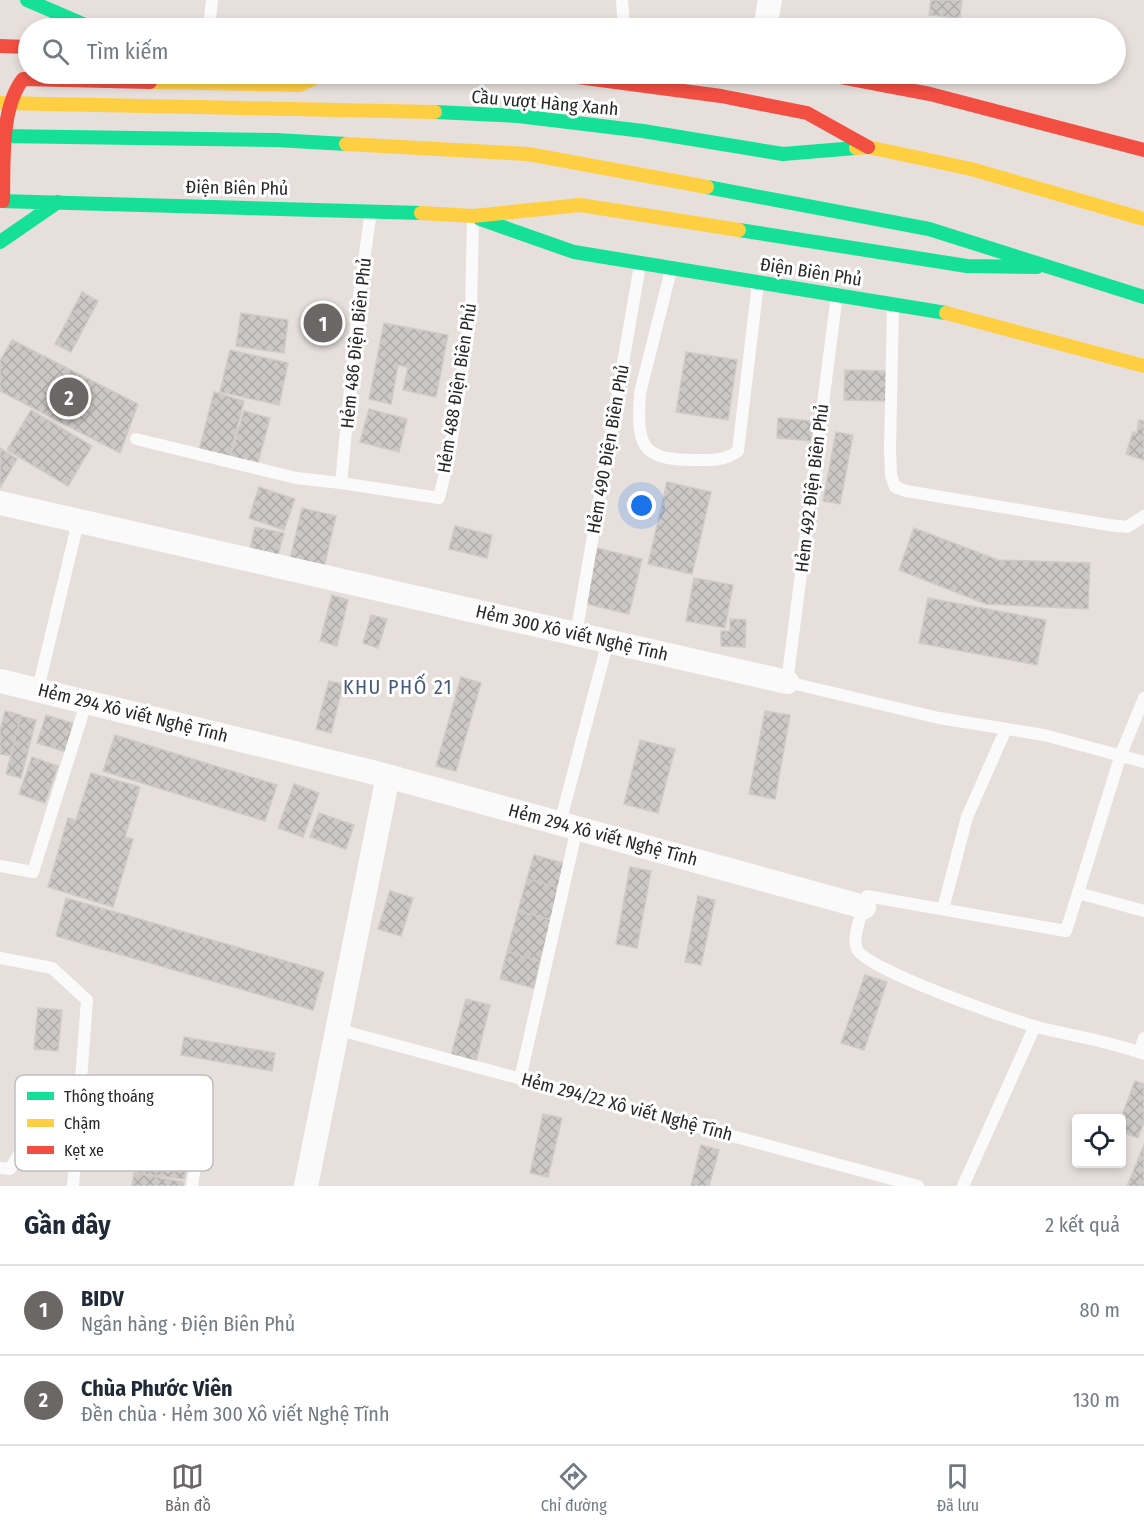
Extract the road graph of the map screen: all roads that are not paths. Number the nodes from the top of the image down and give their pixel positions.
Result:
1 (27, 0) edge
2 (212, 0) edge
3 (622, 0) edge
4 (770, 0) edge
5 (69, 18) edge
6 (210, 18) edge
7 (623, 18) edge
8 (767, 18) edge
9 (0, 46) edge
10 (18, 47) edge
11 (18, 83) edge
12 (254, 84) edge
13 (302, 84) edge
14 (630, 84) edge
15 (878, 84) edge
16 (0, 103) edge
17 (0, 136) edge
18 (868, 147) junction
19 (1144, 150) edge
20 (1, 201) edge
21 (58, 202) junction
22 (371, 210) junction
23 (473, 216) junction
24 (1144, 219) edge
25 (0, 242) edge
26 (640, 264) junction
27 (1051, 268) junction
28 (671, 269) junction
29 (758, 282) junction
30 (837, 294) junction
31 (1144, 297) edge
32 (893, 303) junction
33 (1144, 366) edge
34 (136, 439) dead end
35 (341, 483) junction
36 (0, 503) edge
37 (1144, 516) edge
38 (78, 522) junction
39 (576, 634) junction
40 (608, 642) junction
41 (0, 681) edge
42 (787, 682) junction
43 (38, 689) junction
44 (1144, 698) edge
45 (87, 700) junction
46 (1005, 729) junction
47 (1121, 754) junction
48 (1144, 762) edge
49 (388, 776) junction
50 (568, 825) junction
51 (0, 866) edge
52 (1078, 893) junction
53 (864, 907) junction
54 (943, 909) junction
55 (1144, 911) edge
56 (0, 958) edge
57 (1035, 1026) junction
58 (336, 1029) junction
59 (1144, 1038) edge
60 (1142, 1053) edge
61 (83, 1075) edge
62 (520, 1079) junction
63 (15, 1161) edge
64 (0, 1168) edge
65 (75, 1171) edge
66 (194, 1171) edge
67 (309, 1185) edge
68 (73, 1186) edge
69 (192, 1186) edge
70 (918, 1186) edge
71 (963, 1186) edge

1 - 5 main road
2 - 6 lane
3 - 7 lane
4 - 8 street
9 - 10 main road
11 - 20 main road
12 - 13 main road
14 - 18 main road
15 - 19 main road
16 - 18 main road, Cầu vượt Hàng Xanh
17 - 27 main road, Điện Biên Phủ
18 - 24 main road
20 - 21 main road, Điện Biên Phủ
21 - 22 main road, Điện Biên Phủ
21 - 25 main road
22 - 23 main road, Điện Biên Phủ
22 - 35 lane, Hẻm 486 Điện Biên Phủ
23 - 26 main road, Điện Biên Phủ
23 - 27 main road, Điện Biên Phủ
23 - 35 lane, Hẻm 488 Điện Biên Phủ
26 - 28 main road, Điện Biên Phủ
26 - 39 lane, Hẻm 490 Điện Biên Phủ
27 - 31 main road, Điện Biên Phủ
28 - 29 main road, Điện Biên Phủ
28 - 29 lane
29 - 30 main road, Điện Biên Phủ
30 - 32 main road, Điện Biên Phủ
30 - 42 lane, Hẻm 492 Điện Biên Phủ
32 - 33 main road, Điện Biên Phủ
32 - 37 lane
34 - 35 lane
36 - 38 street, Hẻm 300 Xô viết Nghệ Tĩnh
38 - 39 street, Hẻm 300 Xô viết Nghệ Tĩnh
38 - 43 lane
39 - 40 street, Hẻm 300 Xô viết Nghệ Tĩnh
40 - 42 street, Hẻm 300 Xô viết Nghệ Tĩnh
40 - 50 lane
41 - 43 street, Hẻm 294 Xô viết Nghệ Tĩnh
42 - 46 lane, Hẻm 300 Xô viết Nghệ Tĩnh
43 - 45 street, Hẻm 294 Xô viết Nghệ Tĩnh
44 - 47 lane
45 - 49 street, Hẻm 294 Xô viết Nghệ Tĩnh
45 - 51 lane
46 - 47 lane, Hẻm 300 Xô viết Nghệ Tĩnh
46 - 54 lane
47 - 48 lane, Hẻm 300 Xô viết Nghệ Tĩnh
47 - 52 lane
49 - 50 street, Hẻm 294 Xô viết Nghệ Tĩnh
49 - 58 street
50 - 53 street, Hẻm 294 Xô viết Nghệ Tĩnh
50 - 62 lane
52 - 54 lane
52 - 55 lane
53 - 54 lane
53 - 57 lane
56 - 61 lane
57 - 60 lane
57 - 71 lane
58 - 62 lane, Hẻm 294/22 Xô viết Nghệ Tĩnh
58 - 67 street
59 - 60 lane
62 - 70 lane, Hẻm 294/22 Xô viết Nghệ Tĩnh
63 - 64 lane
65 - 68 lane
66 - 69 lane

